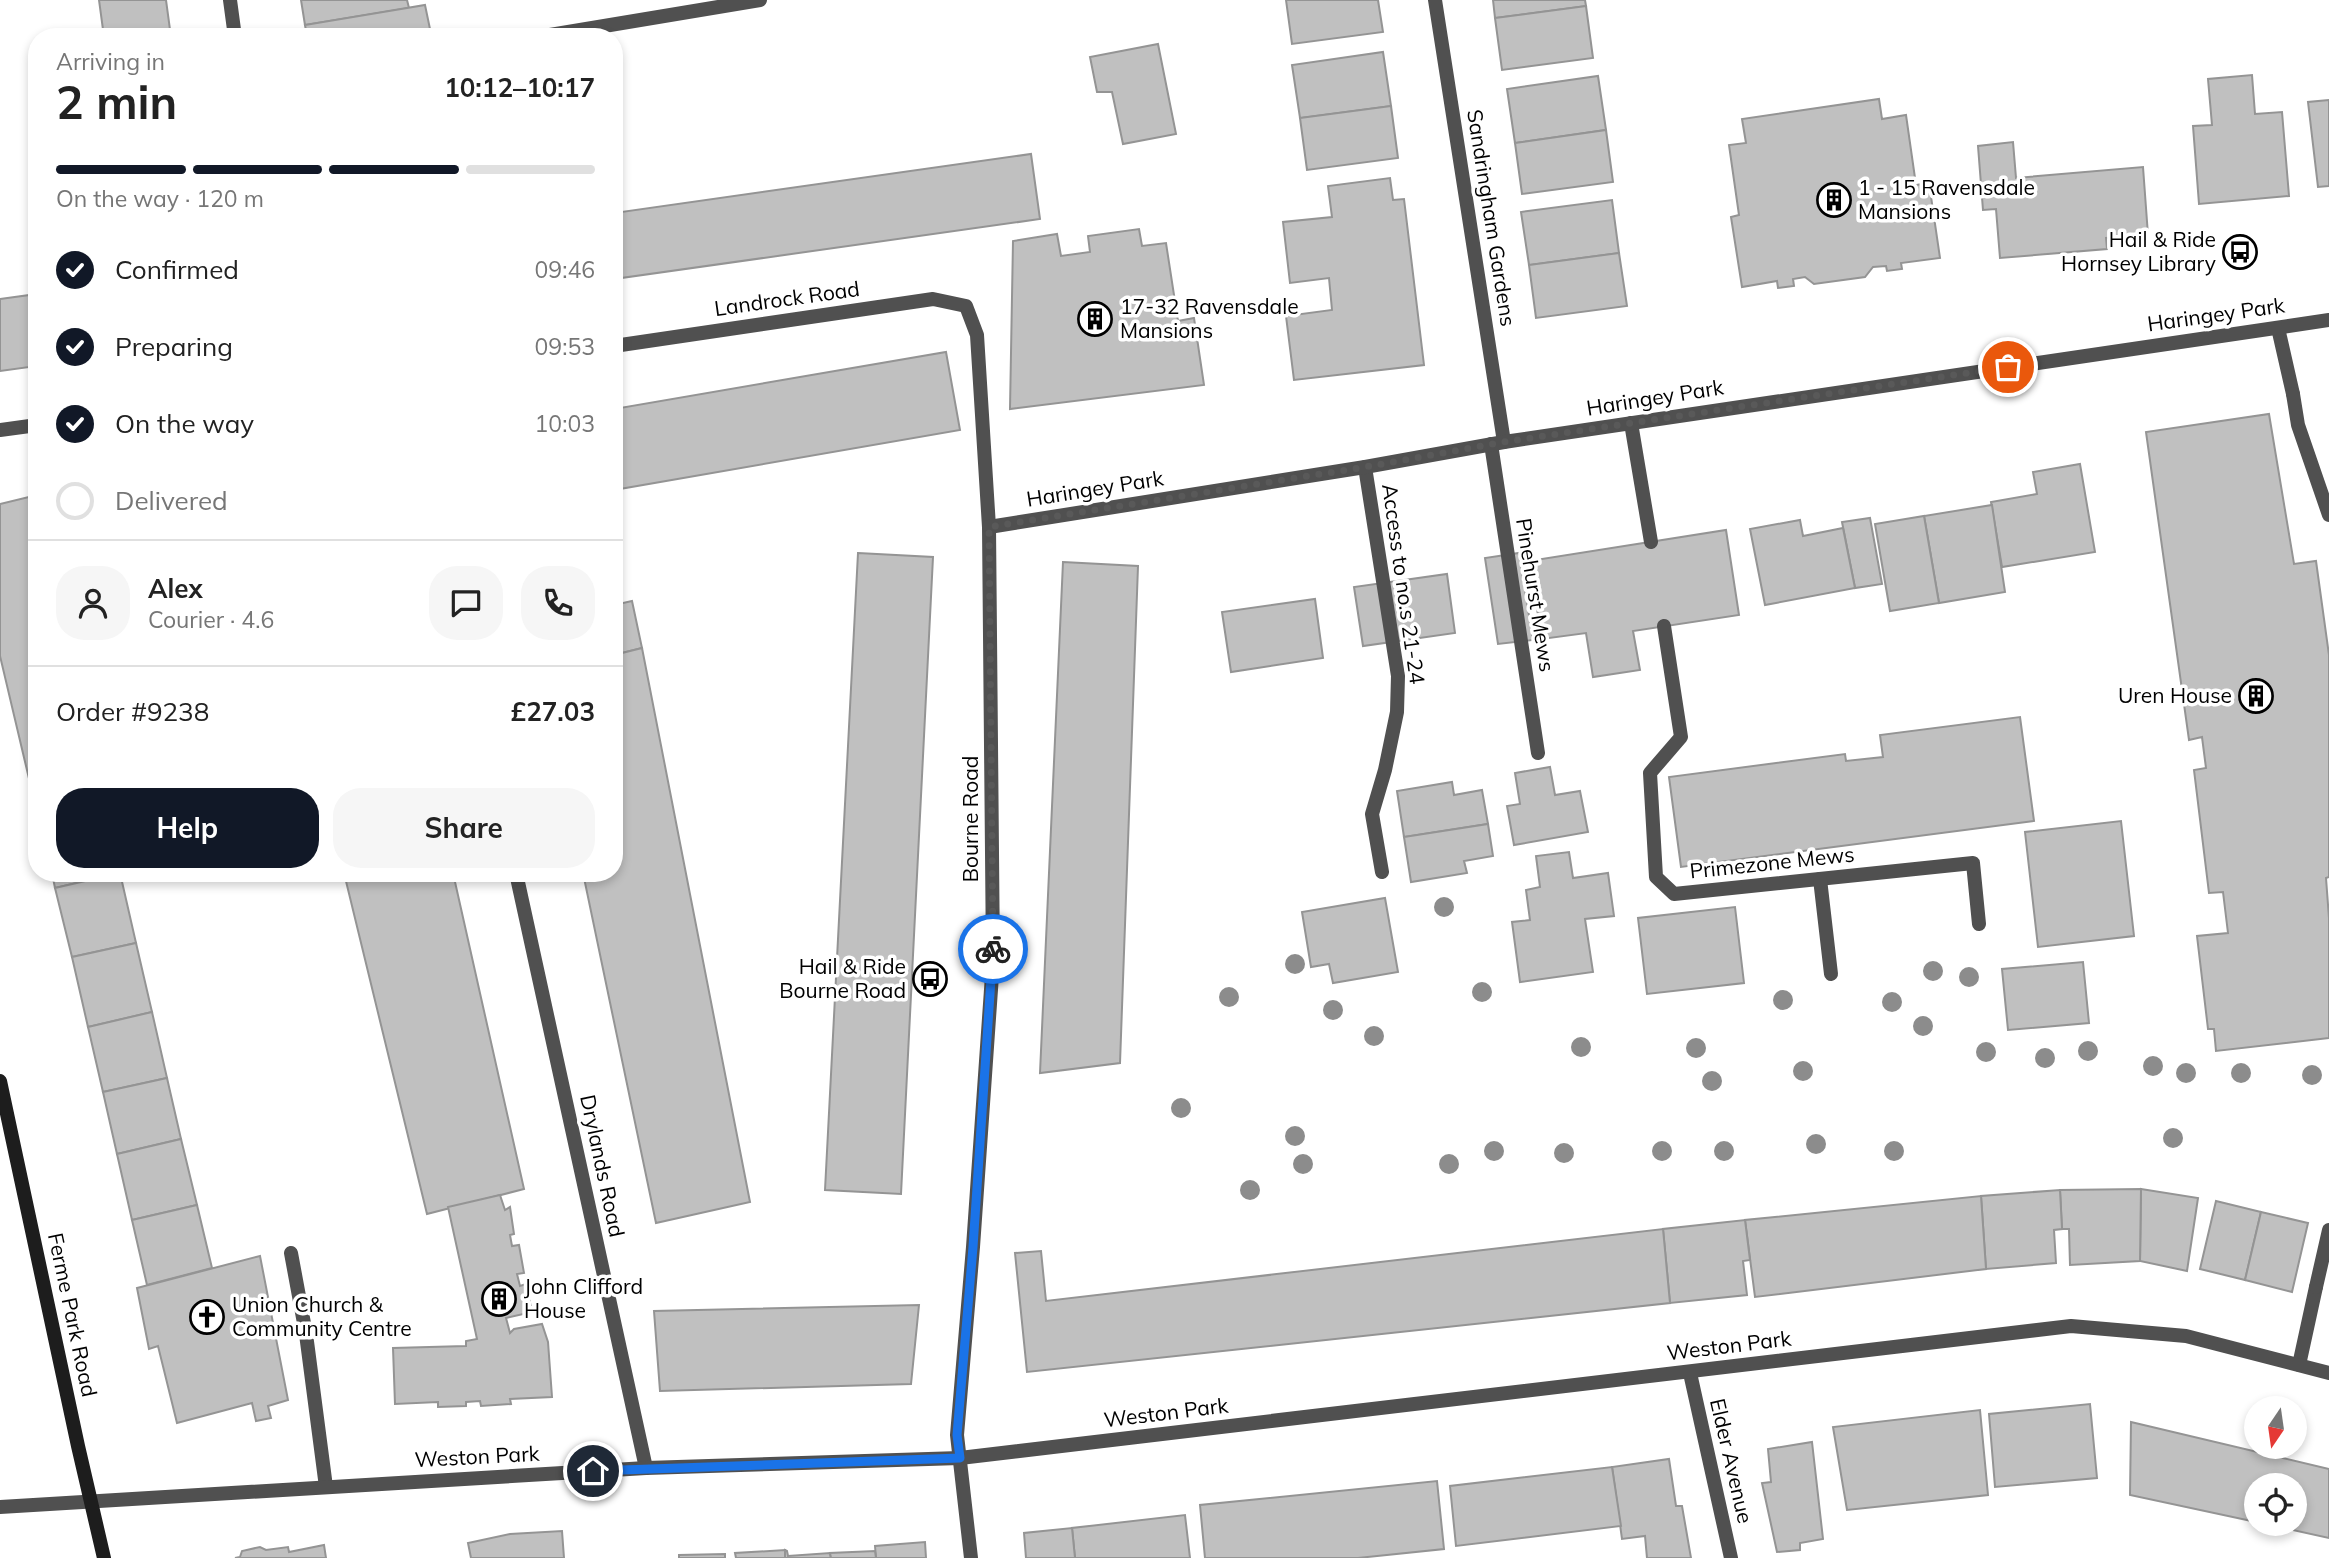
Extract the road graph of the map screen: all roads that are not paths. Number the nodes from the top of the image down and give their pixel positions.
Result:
1 (230, 0) edge
2 (760, 0) edge
3 (1435, 0) edge
4 (234, 28) edge
5 (592, 28) edge
6 (966, 306) joint
7 (2329, 320) edge
8 (2278, 328) junction
9 (623, 345) edge
10 (1631, 423) junction
11 (28, 426) edge
12 (0, 430) edge
13 (1498, 443) junction
14 (1365, 467) junction
15 (2329, 515) edge
16 (989, 527) junction
17 (1651, 542) dead end
18 (1664, 626) dead end
19 (1538, 753) dead end
20 (1382, 872) dead end
21 (1821, 879) junction
22 (518, 882) edge
23 (1979, 924) dead end
24 (1831, 974) dead end
25 (0, 1081) edge
26 (2329, 1230) edge
27 (291, 1253) dead end
28 (2299, 1365) junction
29 (1690, 1373) junction
30 (2329, 1373) edge
31 (960, 1458) junction
32 (646, 1468) junction
33 (326, 1487) junction
34 (92, 1503) junction
35 (0, 1507) edge
36 (104, 1558) edge
37 (971, 1558) edge
38 (1731, 1558) edge

1 - 4 street
2 - 5 street
3 - 13 street, Sandringham Gardens
6 - 9 street, Landrock Road
6 - 16 street, Bourne Road
7 - 8 street, Haringey Park
8 - 10 street, Haringey Park
8 - 15 street
10 - 13 street, Haringey Park
10 - 17 street
11 - 12 street
13 - 14 street, Haringey Park
13 - 19 street, Pinehurst Mews
14 - 16 street, Haringey Park
14 - 20 street, Access to no.s 21-24
16 - 31 street, Bourne Road
18 - 21 street, Primezone Mews
21 - 23 street, Primezone Mews
21 - 24 street
22 - 32 street, Drylands Road
25 - 34 street, Ferme Park Road
26 - 28 street
27 - 33 street
28 - 29 street, Weston Park
28 - 30 street, Weston Park
29 - 31 street, Weston Park
29 - 38 street, Elder Avenue
31 - 32 street, Weston Park
31 - 37 street, Bourne Road
32 - 33 street, Weston Park
33 - 34 street, Weston Park
34 - 35 street, Weston Park
34 - 36 street, Ferme Park Road

